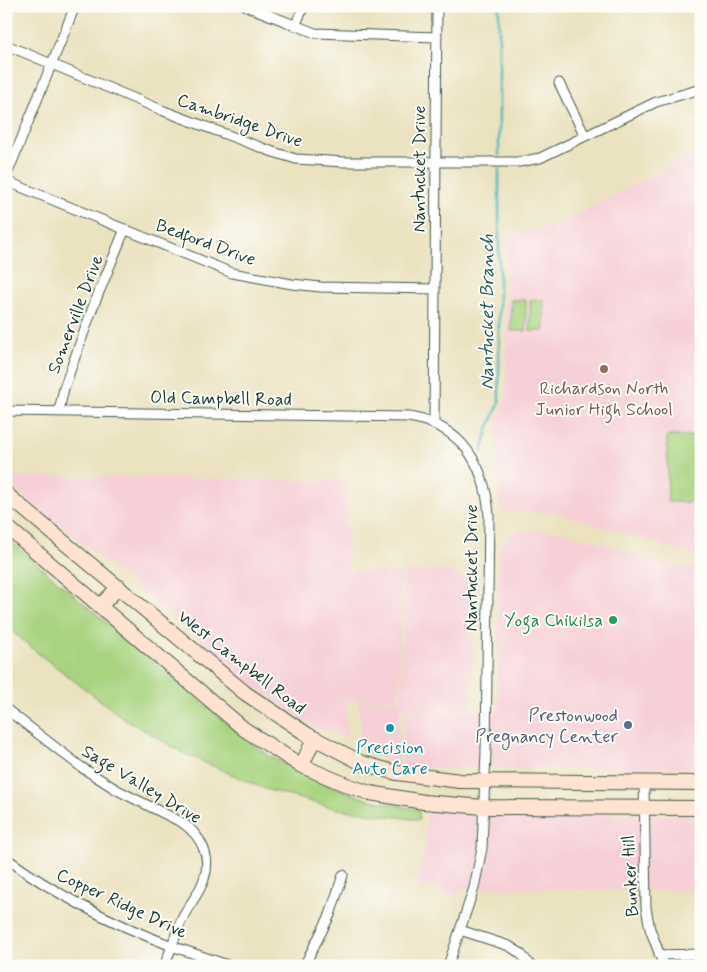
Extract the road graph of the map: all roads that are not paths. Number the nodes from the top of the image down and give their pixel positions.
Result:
1 (75, 6) edge
2 (246, 6) edge
3 (304, 6) edge
4 (437, 6) edge
5 (296, 26) junction
6 (437, 37) junction
7 (6, 45) edge
8 (52, 63) junction
9 (558, 83) dead end
10 (701, 90) edge
11 (585, 136) junction
12 (435, 162) junction
13 (6, 177) edge
14 (6, 181) edge
15 (125, 229) junction
16 (435, 288) junction
17 (6, 411) edge
18 (59, 411) junction
19 (434, 423) junction
20 (6, 494) edge
21 (6, 526) edge
22 (118, 587) junction
23 (100, 606) junction
24 (6, 709) edge
25 (314, 739) junction
26 (302, 765) junction
27 (484, 781) junction
28 (644, 782) junction
29 (701, 782) edge
30 (484, 807) junction
31 (644, 808) junction
32 (701, 808) edge
33 (6, 858) edge
34 (343, 875) dead end
35 (460, 930) junction
36 (172, 946) junction
37 (659, 954) junction
38 (701, 954) edge
39 (164, 966) edge
40 (230, 966) edge
41 (304, 966) edge
42 (448, 966) edge
43 (531, 966) edge
44 (664, 966) edge

1 - 8 street
2 - 5 street
3 - 5 street
4 - 6 street, Nantucket Drive
5 - 6 street
6 - 12 street, Nantucket Drive
7 - 8 street, Cambridge Drive
8 - 12 street, Cambridge Drive
8 - 13 street
9 - 11 street
10 - 11 street, Cambridge Drive
11 - 12 street, Cambridge Drive
12 - 16 street, Nantucket Drive
14 - 15 street, Bedford Drive
15 - 16 street, Bedford Drive
15 - 18 street, Somerville Drive
16 - 19 street, Nantucket Drive
17 - 18 street, Old Campbell Road
18 - 19 street, Old Campbell Road
19 - 27 street, Nantucket Drive
20 - 22 main road, West Campbell Road
21 - 23 main road
22 - 23 main road
22 - 25 main road, West Campbell Road
23 - 26 main road
24 - 36 street, Sage Valley Drive
25 - 26 main road
25 - 27 main road, West Campbell Road
26 - 30 main road
27 - 28 main road, West Campbell Road
27 - 30 street, Nantucket Drive
28 - 29 main road, West Campbell Road
28 - 31 street, Bunker Hill
30 - 31 main road
30 - 35 street, Nantucket Drive
31 - 32 main road
31 - 37 street, Bunker Hill
33 - 36 street, Copper Ridge Drive
34 - 41 street
35 - 42 street, Nantucket Drive
35 - 43 street
36 - 39 street, Sage Valley Drive
36 - 40 street, Copper Ridge Drive
37 - 38 street
37 - 44 street, Bunker Hill

